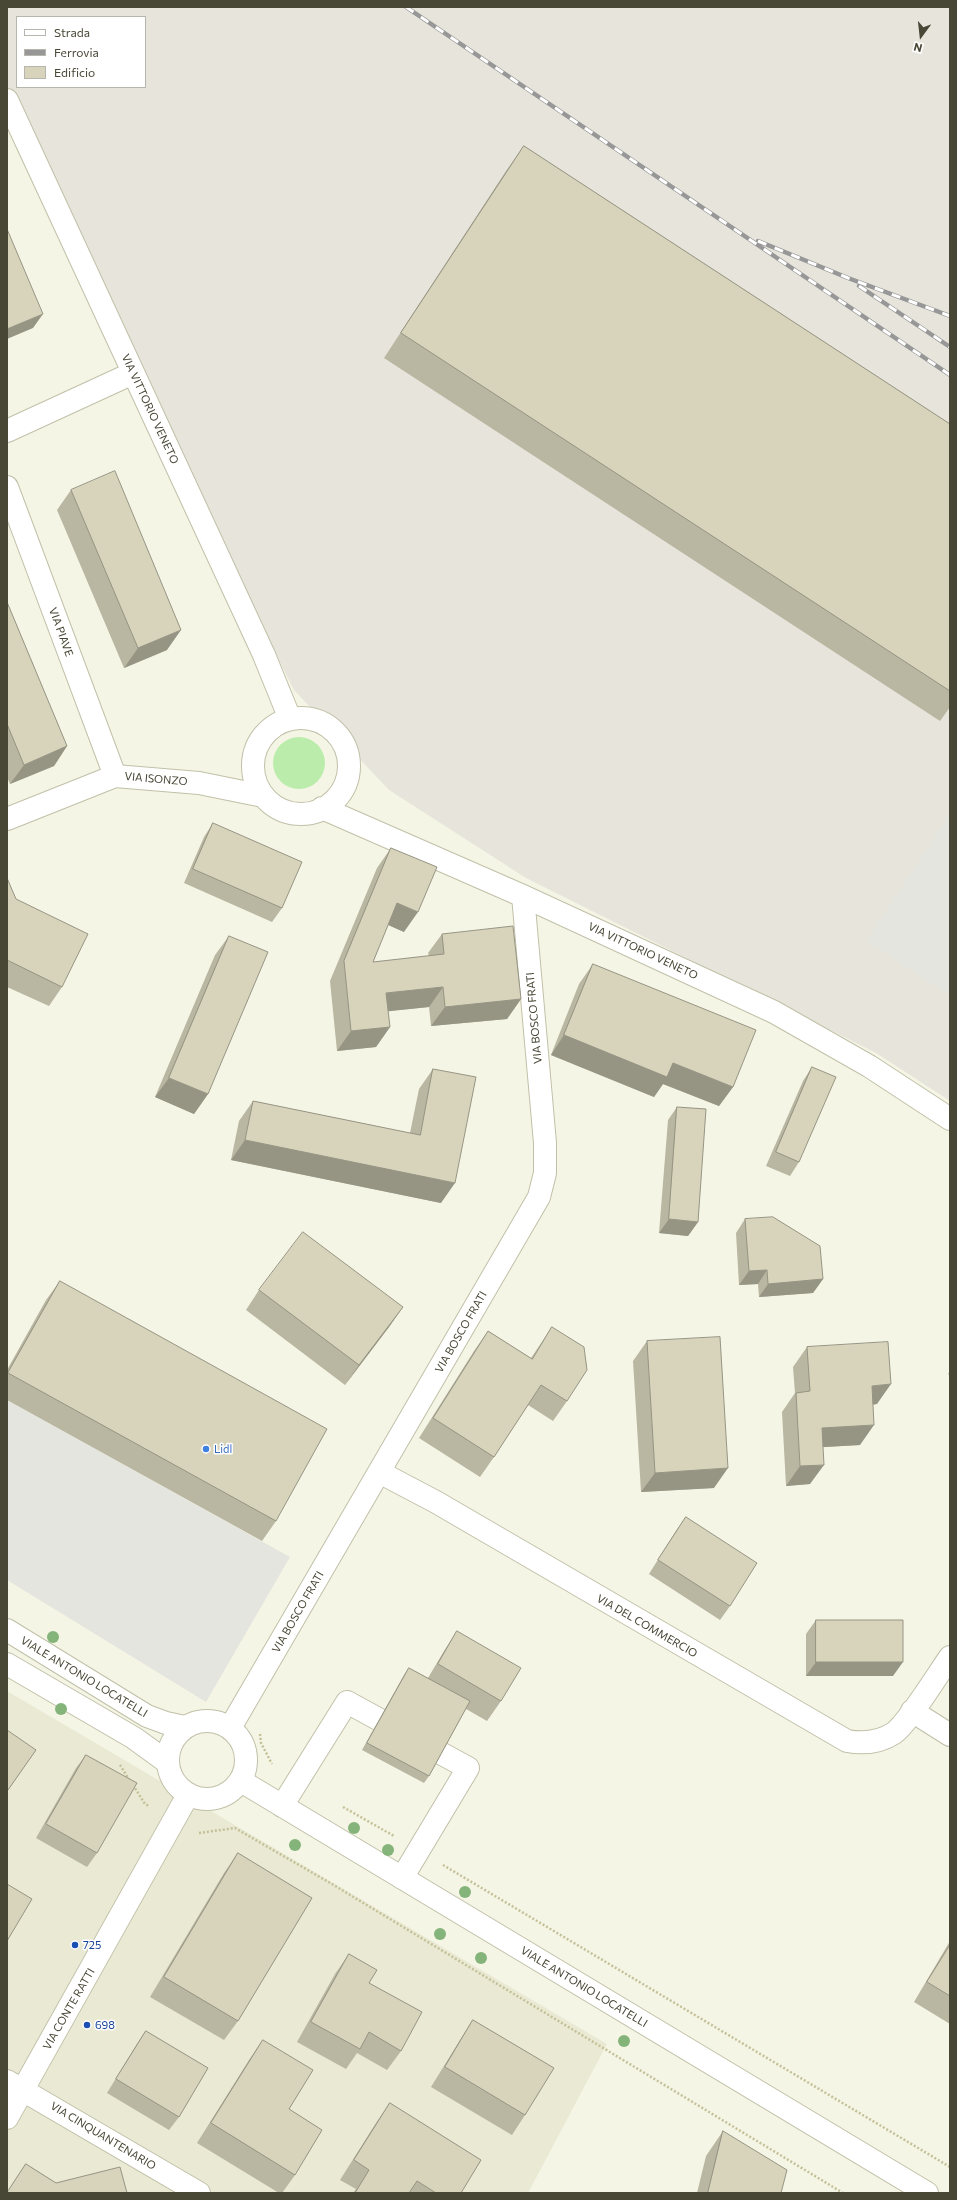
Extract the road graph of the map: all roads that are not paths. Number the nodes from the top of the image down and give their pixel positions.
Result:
1 (7, 100) edge
2 (133, 373) junction
3 (7, 431) edge
4 (7, 487) edge
5 (290, 719) junction
6 (115, 776) junction
7 (263, 796) junction
8 (322, 808) junction
9 (7, 819) edge
10 (523, 896) junction
11 (950, 1119) edge
12 (379, 1472) junction
13 (7, 1630) edge
14 (950, 1657) edge
15 (7, 1664) edge
16 (912, 1711) junction
17 (185, 1727) junction
18 (230, 1728) junction
19 (950, 1735) edge
20 (167, 1762) junction
21 (241, 1781) junction
22 (188, 1795) junction
23 (282, 1806) junction
24 (402, 1878) junction
25 (15, 2085) edge
26 (7, 2118) edge
27 (199, 2193) edge
28 (926, 2193) edge

1 - 2 street, VIA VITTORIO VENETO
2 - 3 street
2 - 5 street, VIA VITTORIO VENETO
4 - 6 street, VIA PIAVE
5 - 7 street
5 - 8 street
6 - 7 street, VIA ISONZO
6 - 9 street, VIA ISONZO
7 - 8 street
8 - 10 street, VIA VITTORIO VENETO
10 - 11 street, VIA VITTORIO VENETO
10 - 12 street, VIA BOSCO FRATI
12 - 16 street, VIA DEL COMMERCIO
12 - 18 street, VIA BOSCO FRATI
13 - 17 street, VIALE ANTONIO LOCATELLI
14 - 16 street, VIA DEL COMMERCIO
15 - 20 street
16 - 19 street
17 - 18 street
17 - 20 street
18 - 21 street
20 - 22 street
21 - 22 street
21 - 23 street, VIALE ANTONIO LOCATELLI
22 - 25 street, VIA CONTE RATTI
23 - 24 street, VIALE ANTONIO LOCATELLI
23 - 24 street
24 - 28 street, VIALE ANTONIO LOCATELLI
25 - 26 street, VIA CONTE RATTI
25 - 27 street, VIA CINQUANTENARIO

